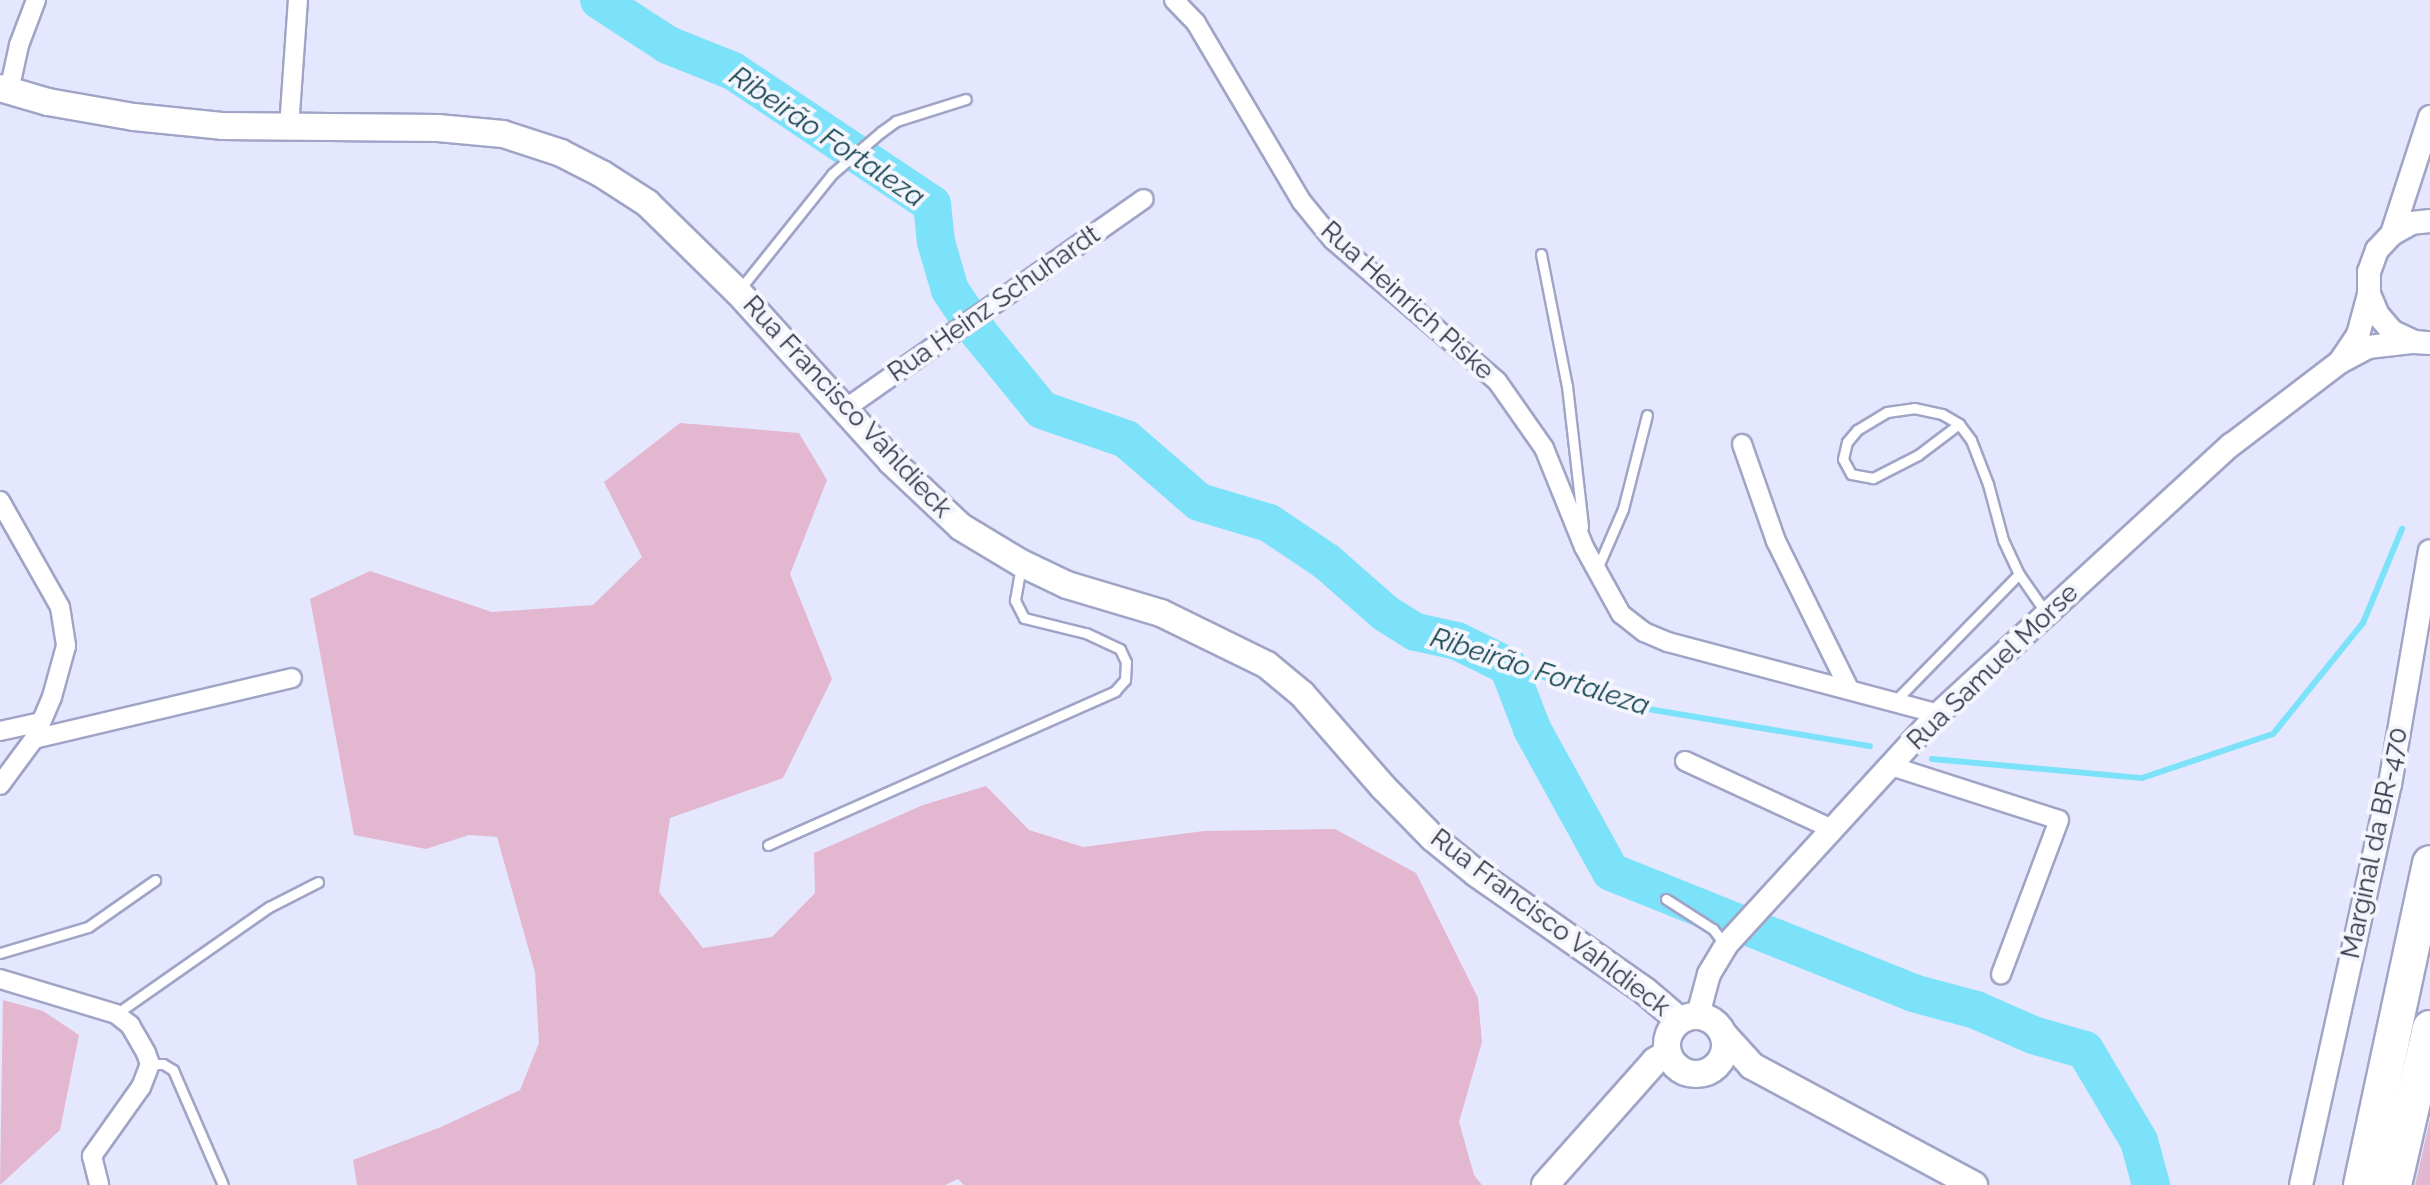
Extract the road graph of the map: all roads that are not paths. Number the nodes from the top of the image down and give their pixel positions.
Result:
1 (36, 0) edge
2 (298, 0) edge
3 (1174, 0) edge
4 (5, 89) edge
5 (966, 99) dead end
6 (289, 128) junction
7 (2429, 130) edge
8 (1144, 199) dead end
9 (2430, 221) edge
10 (2392, 234) junction
11 (1541, 254) dead end
12 (738, 292) junction
13 (2369, 294) junction
14 (2425, 345) edge
15 (2340, 362) junction
16 (845, 409) junction
17 (1647, 415) dead end
18 (1959, 424) junction
19 (1742, 444) dead end
20 (0, 501) edge
21 (1584, 547) junction
22 (2430, 551) edge
23 (1021, 563) junction
24 (1597, 569) junction
25 (2019, 574) junction
26 (2047, 614) junction
27 (292, 678) dead end
28 (1849, 689) junction
29 (1894, 702) junction
30 (1938, 714) junction
31 (0, 731) edge
32 (38, 731) junction
33 (1685, 761) dead end
34 (1891, 766) junction
35 (0, 785) edge
36 (1830, 828) junction
37 (768, 845) dead end
38 (2430, 863) edge
39 (155, 880) dead end
40 (318, 882) dead end
41 (1666, 899) dead end
42 (1726, 945) junction
43 (0, 953) edge
44 (2001, 974) dead end
45 (0, 979) edge
46 (116, 1014) junction
47 (1689, 1018) junction
48 (2430, 1028) edge
49 (1723, 1034) junction
50 (1675, 1062) junction
51 (150, 1064) junction
52 (1752, 1066) junction
53 (1713, 1069) junction
54 (2313, 1133) junction
55 (99, 1185) edge
56 (223, 1185) edge
57 (1545, 1185) edge
58 (1974, 1185) edge
59 (2284, 1185) edge
60 (2301, 1185) edge
61 (2361, 1185) edge
62 (2394, 1185) edge

1 - 4 street
2 - 6 street
3 - 21 street, Rua Heinrich Piske
4 - 6 main road, Rua Francisco Vahldieck
5 - 12 lane
6 - 12 main road, Rua Francisco Vahldieck
7 - 10 street
8 - 16 street, Rua Heinz Schuhardt
9 - 10 street
10 - 13 street, Rua Samuel Morse
11 - 21 lane
12 - 16 main road, Rua Francisco Vahldieck
13 - 14 street
13 - 15 street, Rua Samuel Morse
14 - 15 street, Rua Samuel Morse
15 - 26 street, Rua Samuel Morse
16 - 23 main road, Rua Francisco Vahldieck
17 - 24 lane
18 - 18 lane
18 - 25 lane
19 - 28 street
20 - 32 street
21 - 24 street, Rua Heinrich Piske
22 - 54 street, Marginal da BR-470
23 - 37 lane
23 - 47 main road, Rua Francisco Vahldieck
24 - 28 street, Rua Heinrich Piske
25 - 26 lane
25 - 29 lane
26 - 30 street, Rua Samuel Morse
27 - 32 street
28 - 29 street, Rua Heinrich Piske
29 - 30 street, Rua Heinrich Piske
30 - 34 street, Rua Samuel Morse
31 - 32 street
32 - 35 street
33 - 36 street
34 - 36 street, Rua Samuel Morse
34 - 44 street
36 - 42 street, Rua Samuel Morse
38 - 61 highway
39 - 43 lane
40 - 46 lane
41 - 42 lane
42 - 47 street, Rua Samuel Morse
45 - 46 street
46 - 51 street
47 - 49 main road, Rua Francisco Vahldieck
47 - 50 main road, Rua Francisco Vahldieck
48 - 62 highway
49 - 52 main road, Rua Francisco Vahldieck
49 - 53 main road
50 - 53 main road
50 - 57 main road
51 - 55 street
51 - 56 lane
52 - 53 main road
52 - 58 main road, Rua Francisco Vahldieck
54 - 59 street, Marginal da BR-470
54 - 60 street, Marginal da BR-470

